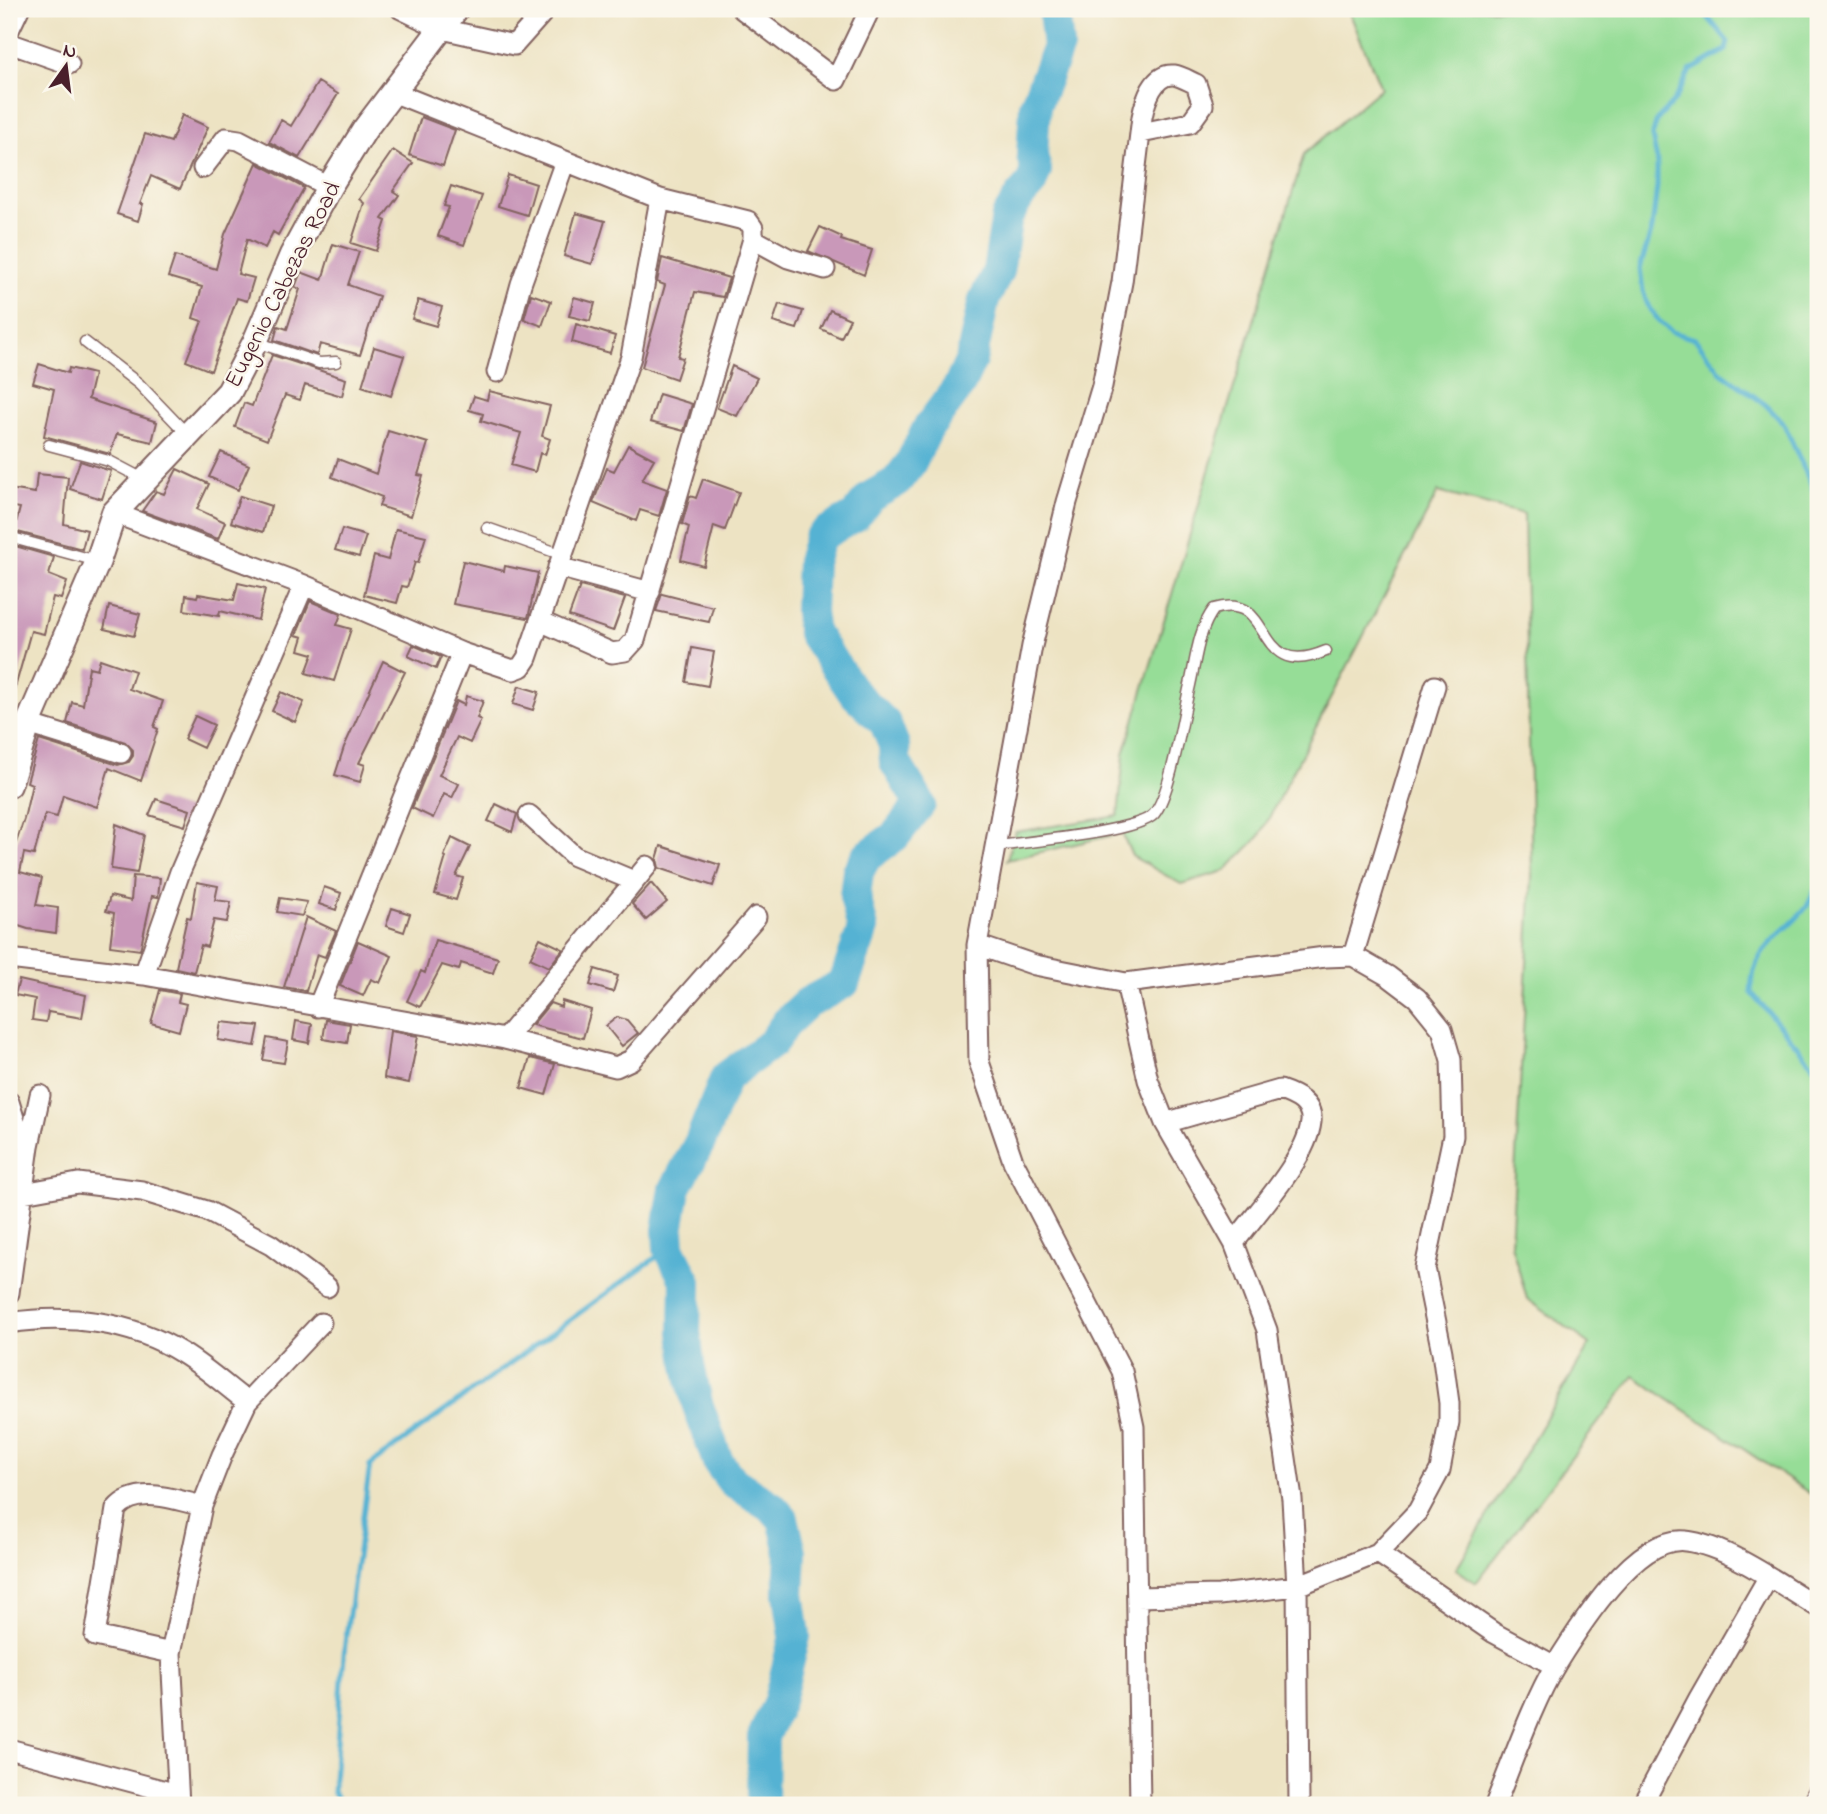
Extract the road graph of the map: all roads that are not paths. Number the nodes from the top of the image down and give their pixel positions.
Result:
1 (19, 9) edge
2 (401, 9) edge
3 (456, 9) edge
4 (546, 9) edge
5 (742, 9) edge
6 (870, 9) edge
7 (442, 29) junction
8 (9, 30) edge
9 (9, 43) edge
10 (69, 64) dead end
11 (394, 93) junction
12 (1141, 133) dead end
13 (565, 161) junction
14 (203, 168) dead end
15 (328, 187) junction
16 (660, 199) junction
17 (753, 239) junction
18 (825, 269) dead end
19 (85, 342) dead end
20 (255, 342) junction
21 (336, 362) dead end
22 (497, 372) dead end
23 (189, 435) junction
24 (49, 445) dead end
25 (145, 481) junction
26 (114, 513) junction
27 (487, 528) dead end
28 (9, 537) edge
29 (98, 561) junction
30 (561, 561) junction
31 (304, 585) junction
32 (650, 592) junction
33 (540, 621) junction
34 (1326, 651) dead end
35 (462, 653) junction
36 (1435, 686) dead end
37 (28, 724) junction
38 (121, 753) dead end
39 (9, 785) edge
40 (529, 814) dead end
41 (997, 846) junction
42 (756, 917) dead end
43 (977, 945) junction
44 (1353, 956) junction
45 (9, 959) edge
46 (144, 975) junction
47 (1126, 983) junction
48 (318, 1007) junction
49 (505, 1039) junction
50 (40, 1095) dead end
51 (9, 1102) edge
52 (1165, 1124) junction
53 (29, 1146) junction
54 (23, 1192) junction
55 (1234, 1243) junction
56 (327, 1287) dead end
57 (9, 1293) edge
58 (321, 1322) dead end
59 (9, 1323) edge
60 (247, 1402) junction
61 (202, 1506) junction
62 (1378, 1553) junction
63 (1768, 1578) junction
64 (1297, 1586) junction
65 (1138, 1597) junction
66 (1818, 1607) edge
67 (171, 1653) junction
68 (1555, 1665) junction
69 (9, 1749) edge
70 (1818, 1793) edge
71 (178, 1799) edge
72 (1140, 1805) edge
73 (1299, 1805) edge
74 (1495, 1805) edge
75 (1642, 1805) edge
76 (1812, 1805) edge

1 - 8 street
2 - 7 street
3 - 7 street, Eugenio Cabezas Road
4 - 7 street
5 - 6 street
7 - 11 street, Eugenio Cabezas Road
9 - 10 street
11 - 13 street
11 - 15 street, Eugenio Cabezas Road
12 - 41 street
13 - 16 street
13 - 22 street
14 - 15 street
15 - 20 street, Eugenio Cabezas Road
16 - 17 street
16 - 30 street
17 - 18 street
17 - 32 street
19 - 23 lane
20 - 21 lane
20 - 23 street, Eugenio Cabezas Road
23 - 25 street, Eugenio Cabezas Road
24 - 25 lane
25 - 26 street, Eugenio Cabezas Road
26 - 29 street, Eugenio Cabezas Road
26 - 31 street
27 - 30 lane
28 - 29 lane
29 - 37 street, Eugenio Cabezas Road
30 - 32 street
30 - 33 street
31 - 35 street
31 - 46 street
32 - 33 street
33 - 35 street
34 - 41 lane
35 - 48 street
36 - 44 street
37 - 38 street
37 - 39 street, Eugenio Cabezas Road
40 - 49 street
41 - 43 street
42 - 49 street
43 - 47 street
43 - 65 street
44 - 47 street
44 - 62 street
45 - 46 street
46 - 48 street
47 - 52 street
48 - 49 street
50 - 53 street
51 - 53 street
52 - 55 street
52 - 55 street
53 - 54 street
54 - 56 street
54 - 57 street
55 - 64 street
58 - 60 street
59 - 60 street
60 - 61 street
61 - 67 street
61 - 67 street
62 - 64 street
62 - 68 street
63 - 66 street
63 - 68 street
63 - 75 street
64 - 65 street
64 - 73 street
65 - 72 street
67 - 71 street
68 - 74 street
69 - 71 street
70 - 76 street

